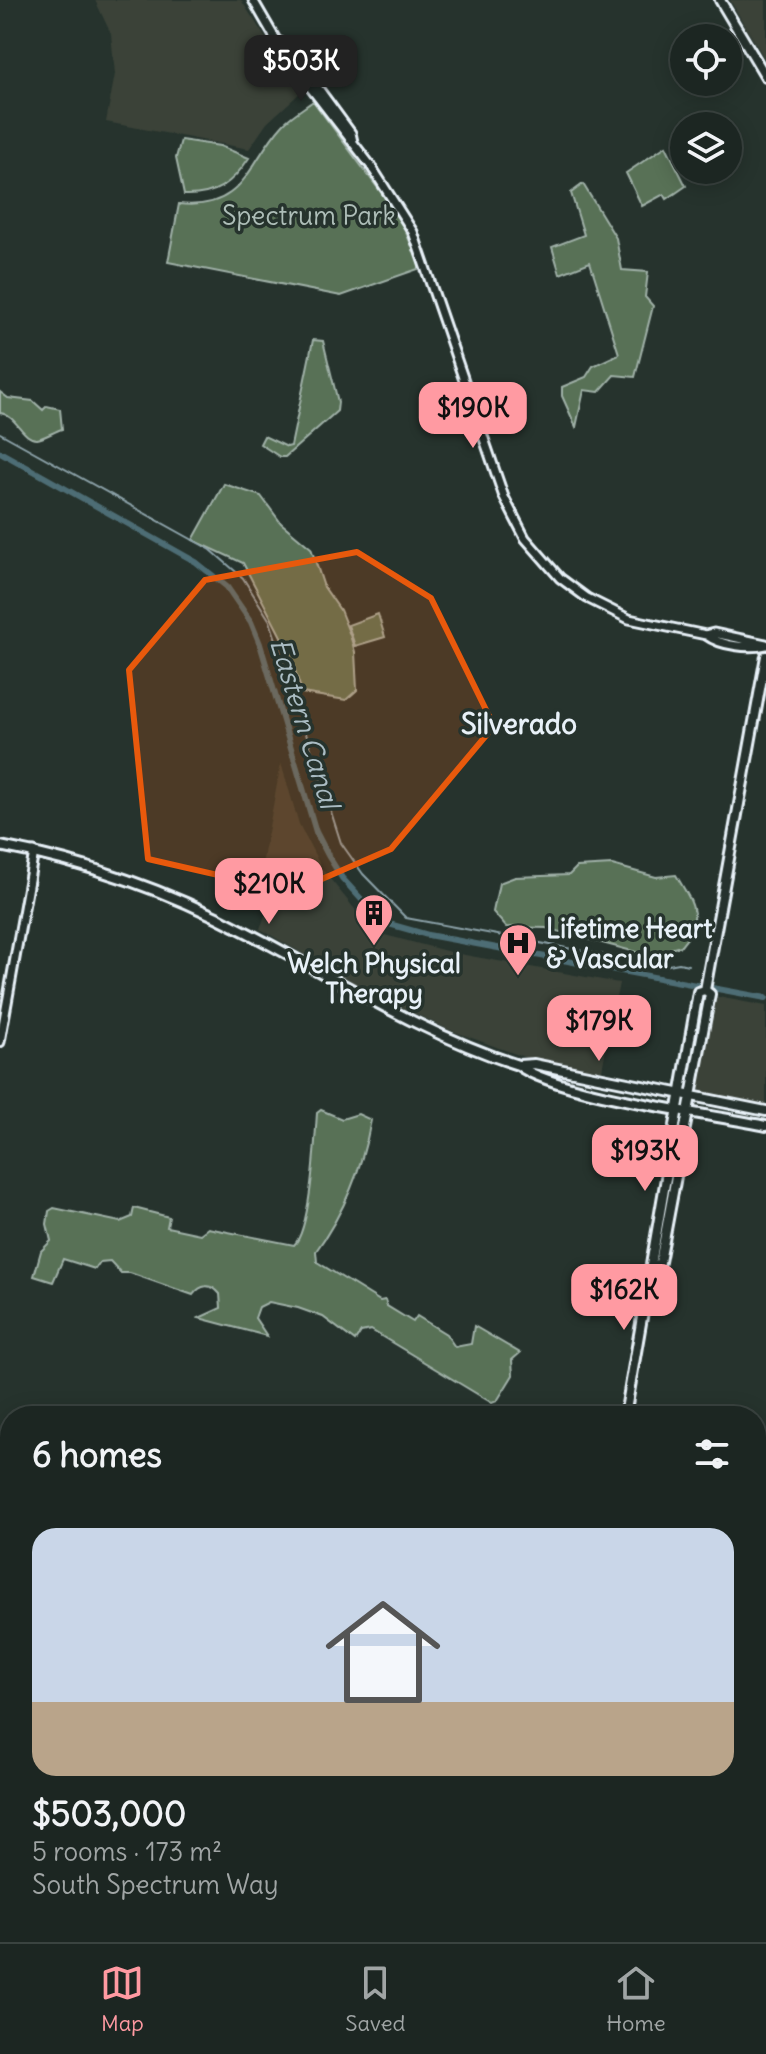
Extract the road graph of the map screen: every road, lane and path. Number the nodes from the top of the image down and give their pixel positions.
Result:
1 (253, 0) edge
2 (720, 0) edge
3 (766, 77) edge
4 (766, 645) edge
5 (766, 656) edge
6 (0, 846) edge
7 (34, 852) junction
8 (705, 987) junction
9 (0, 1042) edge
10 (518, 1065) junction
11 (679, 1096) junction
12 (691, 1098) junction
13 (676, 1108) junction
14 (689, 1110) junction
15 (766, 1111) edge
16 (766, 1126) edge
17 (651, 1275) junction
18 (627, 1406) edge

1 - 4 street
2 - 3 main road
5 - 8 main road
6 - 7 main road
7 - 9 street
7 - 10 main road
8 - 11 main road
8 - 12 main road
10 - 11 main road
10 - 13 main road
11 - 12 main road
11 - 13 main road
12 - 14 main road
12 - 15 main road
13 - 14 main road
13 - 17 main road
14 - 16 main road
14 - 17 main road
17 - 18 main road

